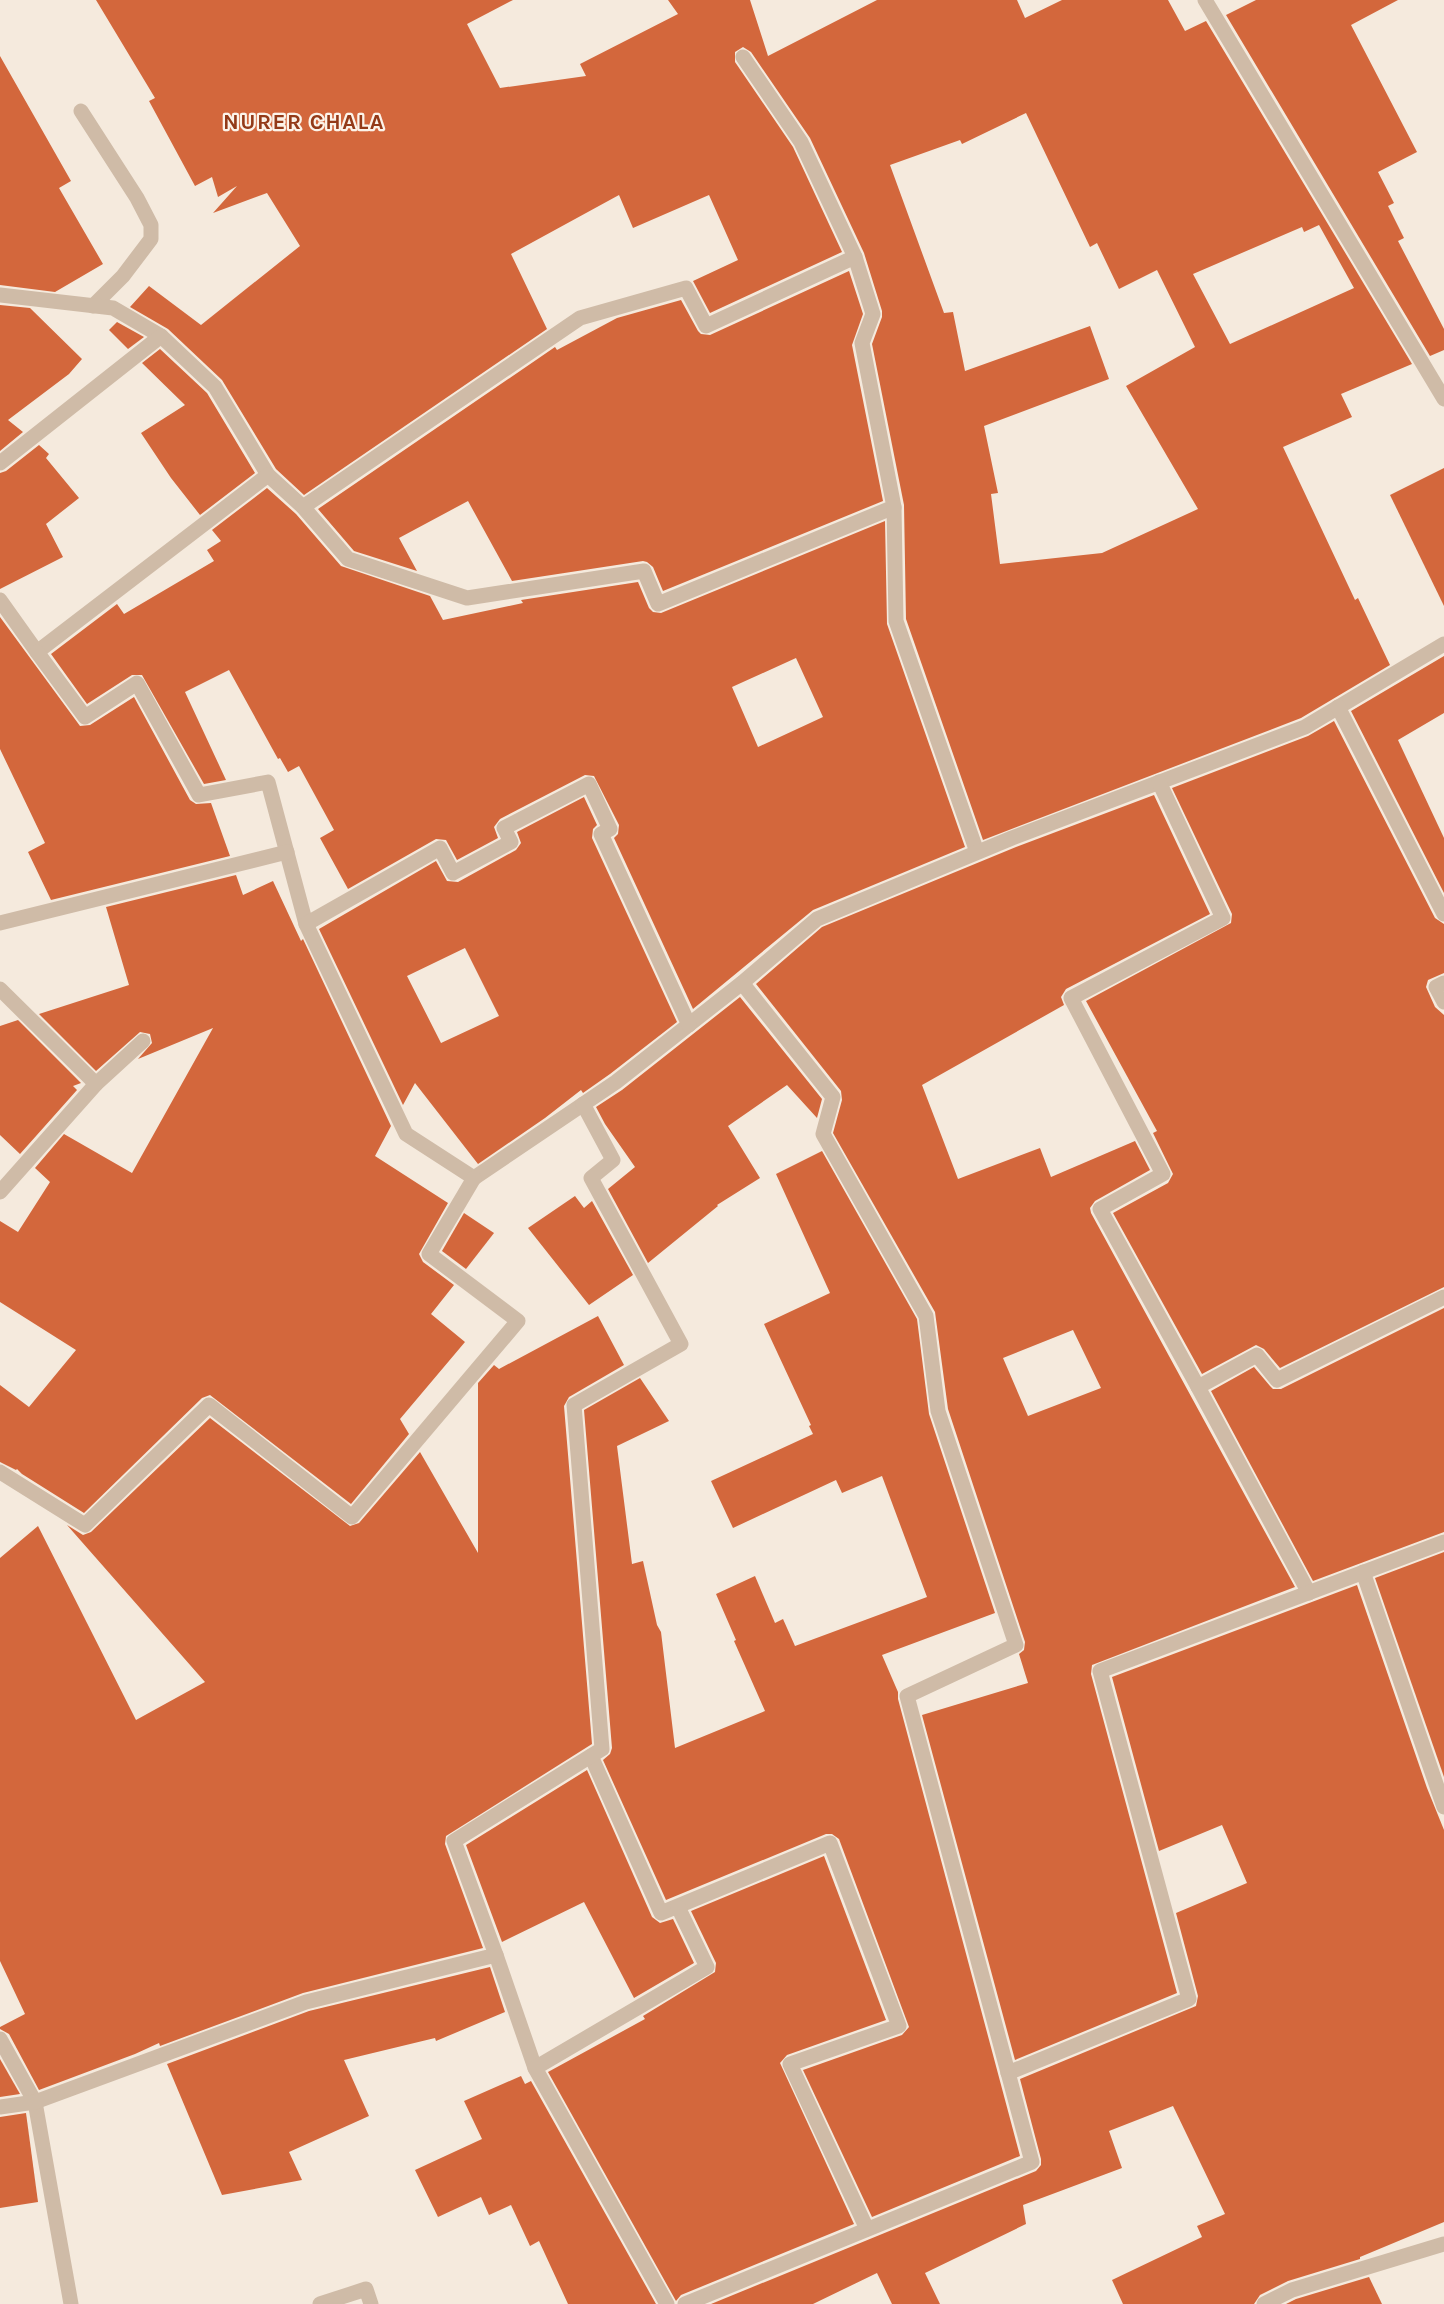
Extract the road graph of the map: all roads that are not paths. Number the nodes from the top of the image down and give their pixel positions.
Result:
1 (1205, 0) edge
2 (743, 57) dead end
3 (81, 111) dead end
4 (855, 257) junction
5 (0, 295) edge
6 (93, 306) junction
7 (162, 336) junction
8 (1444, 399) edge
9 (0, 463) edge
10 (268, 475) junction
11 (303, 507) junction
12 (894, 507) junction
13 (0, 600) edge
14 (1444, 644) edge
15 (37, 651) junction
16 (1338, 707) junction
17 (1159, 782) junction
18 (287, 852) junction
19 (977, 852) junction
20 (1444, 914) edge
21 (0, 923) edge
22 (306, 924) junction
23 (742, 983) junction
24 (1444, 983) edge
25 (0, 989) edge
26 (1444, 1002) edge
27 (689, 1025) junction
28 (143, 1041) dead end
29 (96, 1084) junction
30 (583, 1104) junction
31 (474, 1178) junction
32 (0, 1192) edge
33 (1444, 1297) edge
34 (1198, 1387) junction
35 (0, 1472) edge
36 (1444, 1542) edge
37 (1363, 1572) junction
38 (1309, 1593) junction
39 (591, 1756) junction
40 (1444, 1807) edge
41 (678, 1906) junction
42 (496, 1955) junction
43 (0, 2039) edge
44 (535, 2068) junction
45 (1008, 2073) junction
46 (35, 2102) junction
47 (0, 2107) edge
48 (867, 2229) junction
49 (1444, 2244) edge
50 (71, 2304) edge
51 (320, 2304) edge
52 (371, 2304) edge
53 (667, 2304) edge
54 (685, 2304) edge
55 (1264, 2304) edge

1 - 8 street
2 - 4 street
3 - 6 street
4 - 11 street
4 - 12 street
5 - 6 street
6 - 7 street
7 - 9 street
7 - 10 street
10 - 11 street
10 - 15 street
11 - 12 street
12 - 19 street
13 - 15 street
14 - 16 street
15 - 18 street
16 - 17 street
16 - 20 street
17 - 19 street
17 - 34 street
18 - 21 street
18 - 22 street
19 - 23 street
22 - 27 street
22 - 31 street
23 - 27 street
23 - 45 street
24 - 26 street
25 - 29 street
27 - 30 street
28 - 29 street
29 - 32 street
30 - 31 street
30 - 39 street
31 - 35 street
33 - 34 street
34 - 38 street
36 - 37 street
37 - 38 street
37 - 40 street
38 - 45 street
39 - 41 street
39 - 42 street
41 - 44 street
41 - 48 street
42 - 44 street
42 - 46 street
43 - 46 street
44 - 53 street
45 - 48 street
46 - 47 street
46 - 50 street
48 - 54 street
49 - 55 street
51 - 52 street

